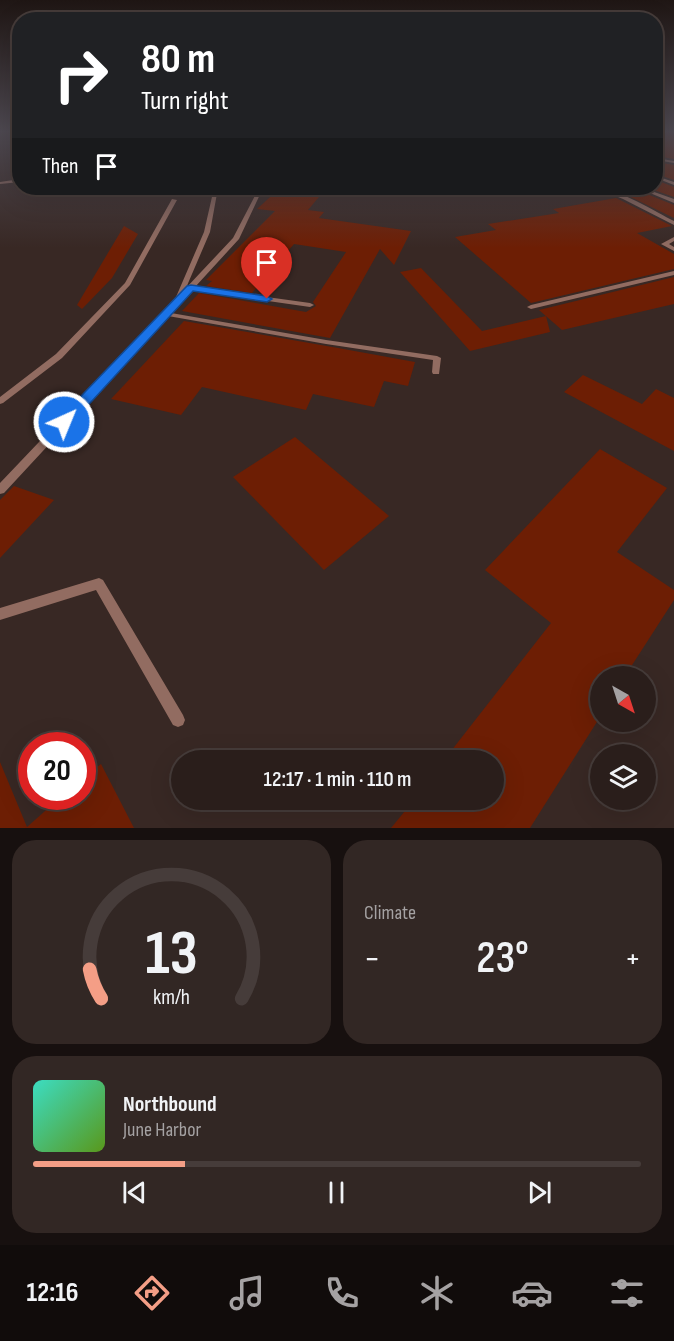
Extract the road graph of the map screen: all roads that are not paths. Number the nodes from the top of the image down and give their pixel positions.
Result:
1 (215, 195) edge
2 (258, 195) edge
3 (618, 195) edge
4 (658, 195) edge
5 (174, 200) dead end
6 (674, 201) edge
7 (674, 224) edge
8 (674, 239) edge
9 (674, 249) edge
10 (674, 273) edge
11 (191, 288) junction
12 (175, 305) junction
13 (310, 305) dead end
14 (531, 307) dead end
15 (167, 314) junction
16 (436, 372) dead end
17 (0, 401) edge
18 (0, 490) edge
19 (0, 615) edge
20 (178, 720) dead end

1 - 12 lane
2 - 11 lane
3 - 7 lane
4 - 6 lane
5 - 17 lane
8 - 9 lane
10 - 14 lane
11 - 12 lane
11 - 13 lane
12 - 15 lane
15 - 16 lane
15 - 18 lane
19 - 20 lane

